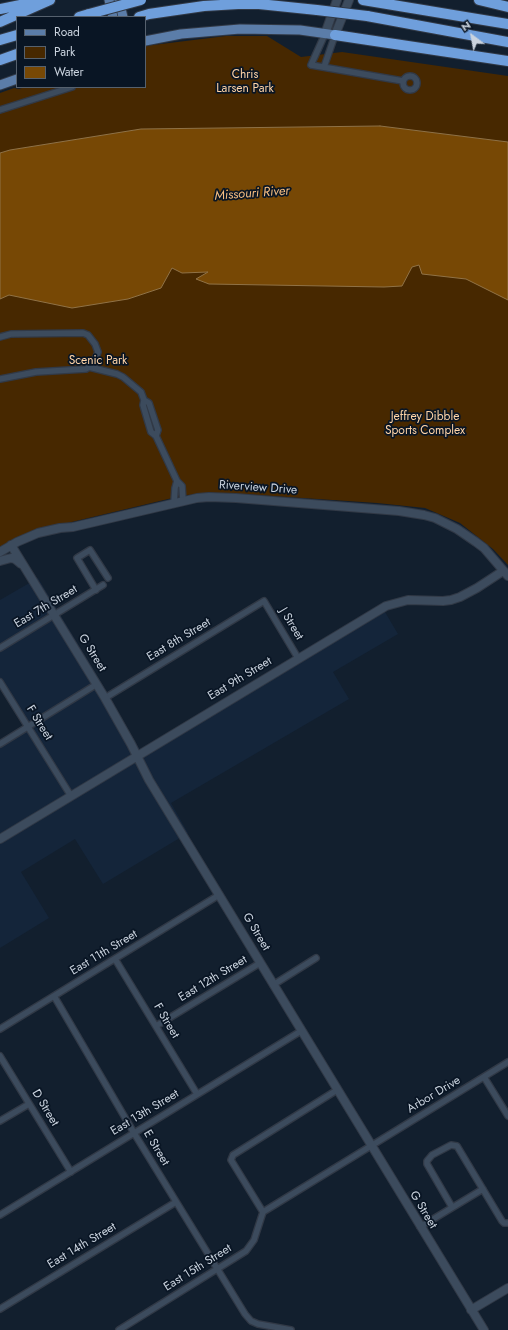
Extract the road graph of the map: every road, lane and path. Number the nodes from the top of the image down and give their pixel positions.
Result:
1 (46, 0) edge
2 (50, 0) edge
3 (109, 0) edge
4 (119, 0) edge
5 (141, 0) edge
6 (337, 0) edge
7 (349, 0) edge
8 (479, 0) edge
9 (368, 1) edge
10 (508, 7) edge
11 (4, 8) edge
12 (82, 16) edge
13 (114, 16) edge
14 (123, 16) edge
15 (144, 16) edge
16 (0, 22) edge
17 (508, 24) edge
18 (330, 34) junction
19 (16, 35) edge
20 (0, 40) edge
21 (146, 41) edge
22 (508, 42) edge
23 (16, 54) edge
24 (0, 60) edge
25 (508, 61) edge
26 (324, 67) junction
27 (16, 79) edge
28 (403, 81) dead end
29 (0, 85) edge
30 (69, 88) edge
31 (0, 110) edge
32 (0, 337) edge
33 (89, 368) junction
34 (0, 379) edge
35 (178, 502) junction
36 (11, 545) junction
37 (0, 552) edge
38 (0, 560) edge
39 (24, 566) junction
40 (506, 574) edge
41 (108, 578) dead end
42 (103, 585) dead end
43 (96, 590) junction
44 (264, 601) joint
45 (54, 615) junction
46 (0, 648) edge
47 (298, 658) junction
48 (0, 682) edge
49 (97, 684) junction
50 (105, 698) junction
51 (28, 727) junction
52 (0, 744) edge
53 (136, 756) junction
54 (72, 796) junction
55 (0, 839) edge
56 (219, 895) junction
57 (316, 958) dead end
58 (115, 959) junction
59 (260, 963) junction
60 (273, 985) junction
61 (54, 996) junction
62 (156, 1026) junction
63 (0, 1029) edge
64 (301, 1031) junction
65 (0, 1056) edge
66 (508, 1062) edge
67 (484, 1077) junction
68 (337, 1090) junction
69 (197, 1094) junction
70 (29, 1104) junction
71 (508, 1116) edge
72 (0, 1121) edge
73 (134, 1132) junction
74 (372, 1146) junction
75 (71, 1172) junction
76 (483, 1189) junction
77 (176, 1202) junction
78 (452, 1207) junction
79 (263, 1212) junction
80 (0, 1215) edge
81 (508, 1222) edge
82 (420, 1227) junction
83 (217, 1269) junction
84 (508, 1288) edge
85 (0, 1309) edge
86 (471, 1310) junction
87 (119, 1330) edge
88 (291, 1330) edge
89 (484, 1330) edge

1 - 11 highway
2 - 16 highway
3 - 13 main road
4 - 14 main road
5 - 12 highway, bridge
6 - 18 main road
7 - 18 main road
8 - 10 highway
9 - 17 highway
15 - 22 highway, bridge
18 - 21 main road
18 - 25 highway
18 - 26 street
18 - 26 street
19 - 20 highway
23 - 24 highway
26 - 28 street
27 - 29 main road
30 - 31 street
32 - 33 street
33 - 34 street
33 - 35 street
35 - 36 main road, Riverview Drive
35 - 40 main road, Riverview Drive
36 - 37 main road, Riverview Drive
36 - 39 main road, G Street
38 - 39 main road
39 - 45 main road, G Street
40 - 47 main road, East 9th Street
41 - 43 street
42 - 43 street, East 7th Street
43 - 45 street, East 7th Street
44 - 47 street, J Street
44 - 50 street, East 8th Street
45 - 46 street, East 7th Street
45 - 49 main road, G Street
47 - 53 main road, East 9th Street
48 - 51 street, F Street
49 - 50 main road, G Street
49 - 51 street
50 - 53 main road, G Street
51 - 52 street
51 - 54 street, F Street
53 - 54 main road, East 9th Street
53 - 56 main road, G Street
54 - 55 main road, East 9th Street
56 - 58 street, East 11th Street
56 - 59 main road, G Street
57 - 60 street
58 - 61 street, East 11th Street
58 - 62 street, F Street
59 - 60 main road, G Street
59 - 62 street, East 12th Street
60 - 64 main road, G Street
61 - 63 street, East 11th Street
61 - 73 street, E Street
62 - 69 street, F Street
64 - 68 main road, G Street
64 - 69 street, East 13th Street
65 - 70 street, D Street
66 - 67 street, Arbor Drive
67 - 71 street
67 - 74 street, Arbor Drive
68 - 74 main road, G Street
68 - 79 street
69 - 73 street, East 13th Street
70 - 72 street
70 - 75 street, D Street
73 - 75 street, East 13th Street
73 - 77 street, E Street
74 - 79 street
74 - 82 main road, G Street
75 - 80 street, East 13th Street
76 - 78 street
76 - 78 street
76 - 81 street
77 - 83 street, E Street
77 - 85 street, East 14th Street
78 - 82 street
79 - 83 street, East 15th Street
82 - 86 main road, G Street
83 - 87 street, East 15th Street
83 - 88 street
84 - 86 main road
86 - 89 main road, G Street

